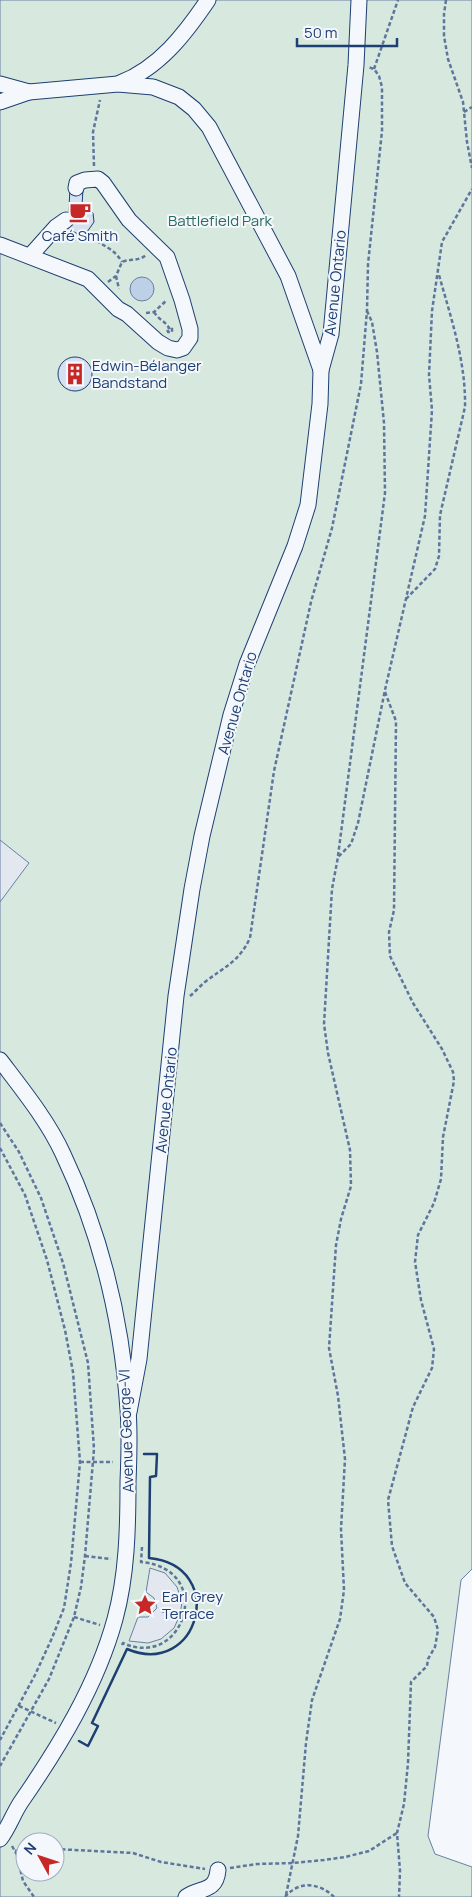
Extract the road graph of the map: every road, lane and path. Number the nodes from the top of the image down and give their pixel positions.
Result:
1 (208, 0) edge
2 (359, 0) edge
3 (398, 0) edge
4 (446, 0) edge
5 (356, 65) junction
6 (374, 68) junction
7 (0, 84) edge
8 (111, 84) junction
9 (29, 92) junction
10 (0, 102) edge
11 (472, 107) edge
12 (464, 112) junction
13 (472, 168) edge
14 (98, 179) junction
15 (76, 188) dead end
16 (472, 189) edge
17 (66, 220) dead end
18 (87, 232) dead end
19 (93, 240) junction
20 (59, 241) dead end
21 (151, 242) junction
22 (0, 245) edge
23 (30, 256) junction
24 (122, 262) junction
25 (439, 272) junction
26 (116, 276) junction
27 (92, 283) junction
28 (119, 292) dead end
29 (169, 298) dead end
30 (367, 310) junction
31 (154, 312) junction
32 (143, 314) dead end
33 (169, 328) dead end
34 (321, 370) junction
35 (405, 600) junction
36 (385, 690) junction
37 (338, 857) junction
38 (176, 996) junction
39 (0, 1060) edge
40 (0, 1123) edge
41 (0, 1148) edge
42 (142, 1328) junction
43 (119, 1331) junction
44 (128, 1412) junction
45 (80, 1462) junction
46 (113, 1462) dead end
47 (92, 1463) junction
48 (142, 1542) dead end
49 (85, 1556) junction
50 (111, 1559) dead end
51 (162, 1611) dead end
52 (74, 1617) junction
53 (184, 1618) junction
54 (101, 1625) dead end
55 (119, 1652) dead end
56 (19, 1706) junction
57 (31, 1712) junction
58 (57, 1724) dead end
59 (0, 1740) edge
60 (0, 1766) edge
61 (19, 1804) junction
62 (0, 1822) edge
63 (397, 1833) junction
64 (4, 1839) edge
65 (14, 1850) joint
66 (65, 1850) edge
67 (293, 1863) junction
68 (218, 1870) junction
69 (286, 1896) edge
70 (34, 1897) edge
71 (186, 1897) edge
72 (334, 1897) edge
73 (398, 1897) edge

1 - 8 street
2 - 5 street, Avenue Ontario
3 - 6 path
4 - 12 path
5 - 6 path
5 - 34 street, Avenue Ontario
6 - 30 path
7 - 9 street
8 - 9 street
8 - 14 path
8 - 34 street
9 - 10 street
11 - 12 path
12 - 13 path
14 - 15 street
14 - 21 street
16 - 25 path
17 - 23 street
18 - 19 path
19 - 20 path
19 - 24 path
21 - 24 path
21 - 27 street
22 - 23 street
23 - 27 street
24 - 26 path
25 - 35 path
25 - 35 path
26 - 27 path
26 - 28 path
29 - 31 path
30 - 37 path
30 - 38 path
31 - 32 path
31 - 33 path
34 - 38 street, Avenue Ontario
35 - 36 path
36 - 37 path
36 - 63 path
37 - 67 path
38 - 42 street, Avenue Ontario
39 - 43 street, Avenue George-VI
40 - 47 path
41 - 45 path
42 - 43 street
42 - 44 street, Avenue Ontario
43 - 44 street, Avenue George-VI
44 - 61 street, Avenue George-VI
45 - 47 path
45 - 56 path
46 - 47 path
47 - 49 path
48 - 53 path
49 - 50 path
49 - 52 path
51 - 53 path
52 - 54 path
52 - 57 path
53 - 55 path
56 - 57 path
56 - 59 path
57 - 58 path
57 - 60 path
61 - 62 street, Avenue George-VI
61 - 64 street, Avenue George-VI
63 - 67 path
63 - 73 path
64 - 65 path
65 - 70 path
66 - 68 path
67 - 68 path
67 - 69 path
68 - 71 street
69 - 72 path

